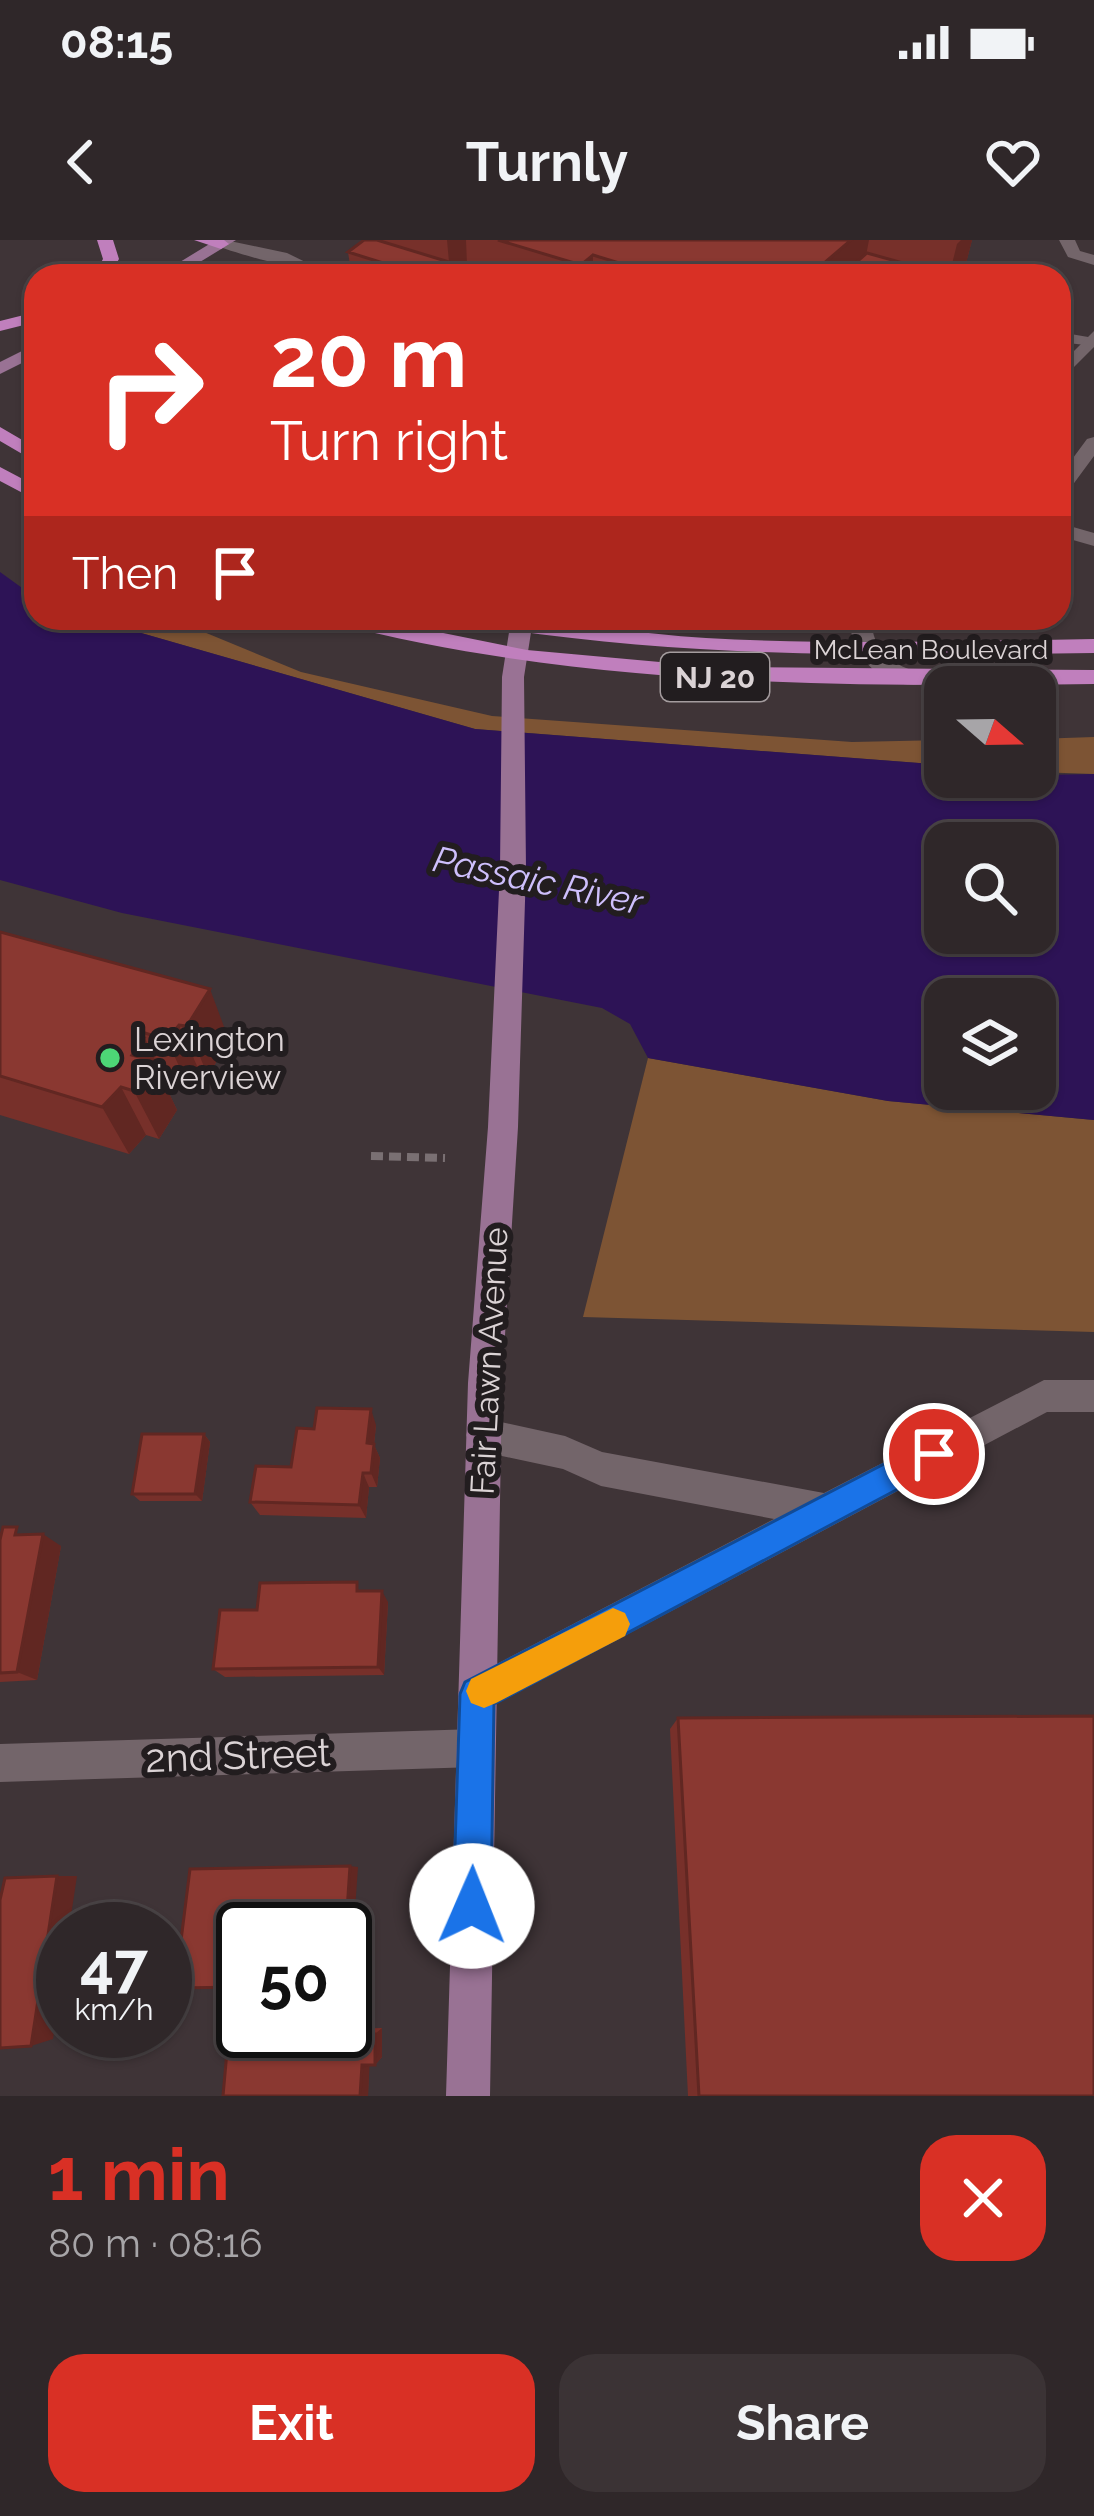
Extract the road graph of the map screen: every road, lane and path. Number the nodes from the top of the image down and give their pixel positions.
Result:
1 (202, 240) edge
2 (309, 240) edge
3 (1067, 240) edge
4 (224, 242) edge
5 (281, 256) junction
6 (1094, 260) edge
7 (186, 264) edge
8 (299, 264) edge
9 (1092, 339) edge
10 (1071, 363) edge
11 (1094, 443) edge
12 (1071, 471) edge
13 (384, 630) edge
14 (520, 630) edge
15 (552, 630) edge
16 (862, 630) edge
17 (1094, 646) edge
18 (864, 649) junction
19 (515, 666) junction
20 (1094, 677) edge
21 (916, 679) junction
22 (371, 1156) dead end
23 (445, 1158) dead end
24 (1094, 1396) edge
25 (483, 1435) junction
26 (825, 1511) junction
27 (477, 1694) junction
28 (476, 1748) junction
29 (0, 1763) edge
30 (468, 2096) edge

1 - 4 main road
2 - 5 street
3 - 6 street
4 - 5 street
4 - 7 main road
5 - 8 street
9 - 10 street
11 - 12 street
13 - 19 main road, McLean Boulevard / NJ 20
14 - 19 main road, Fair Lawn Avenue
15 - 18 main road, McLean Boulevard / NJ 20
16 - 18 street
17 - 18 main road, McLean Boulevard / NJ 20
18 - 21 street
19 - 21 main road, McLean Boulevard / NJ 20
19 - 25 main road, Fair Lawn Avenue
20 - 21 main road, McLean Boulevard / NJ 20
22 - 23 path
24 - 26 street
25 - 26 street
25 - 27 main road, Fair Lawn Avenue
26 - 27 street
27 - 28 main road, Fair Lawn Avenue
28 - 29 street, 2nd Street
28 - 30 main road, Fair Lawn Avenue

